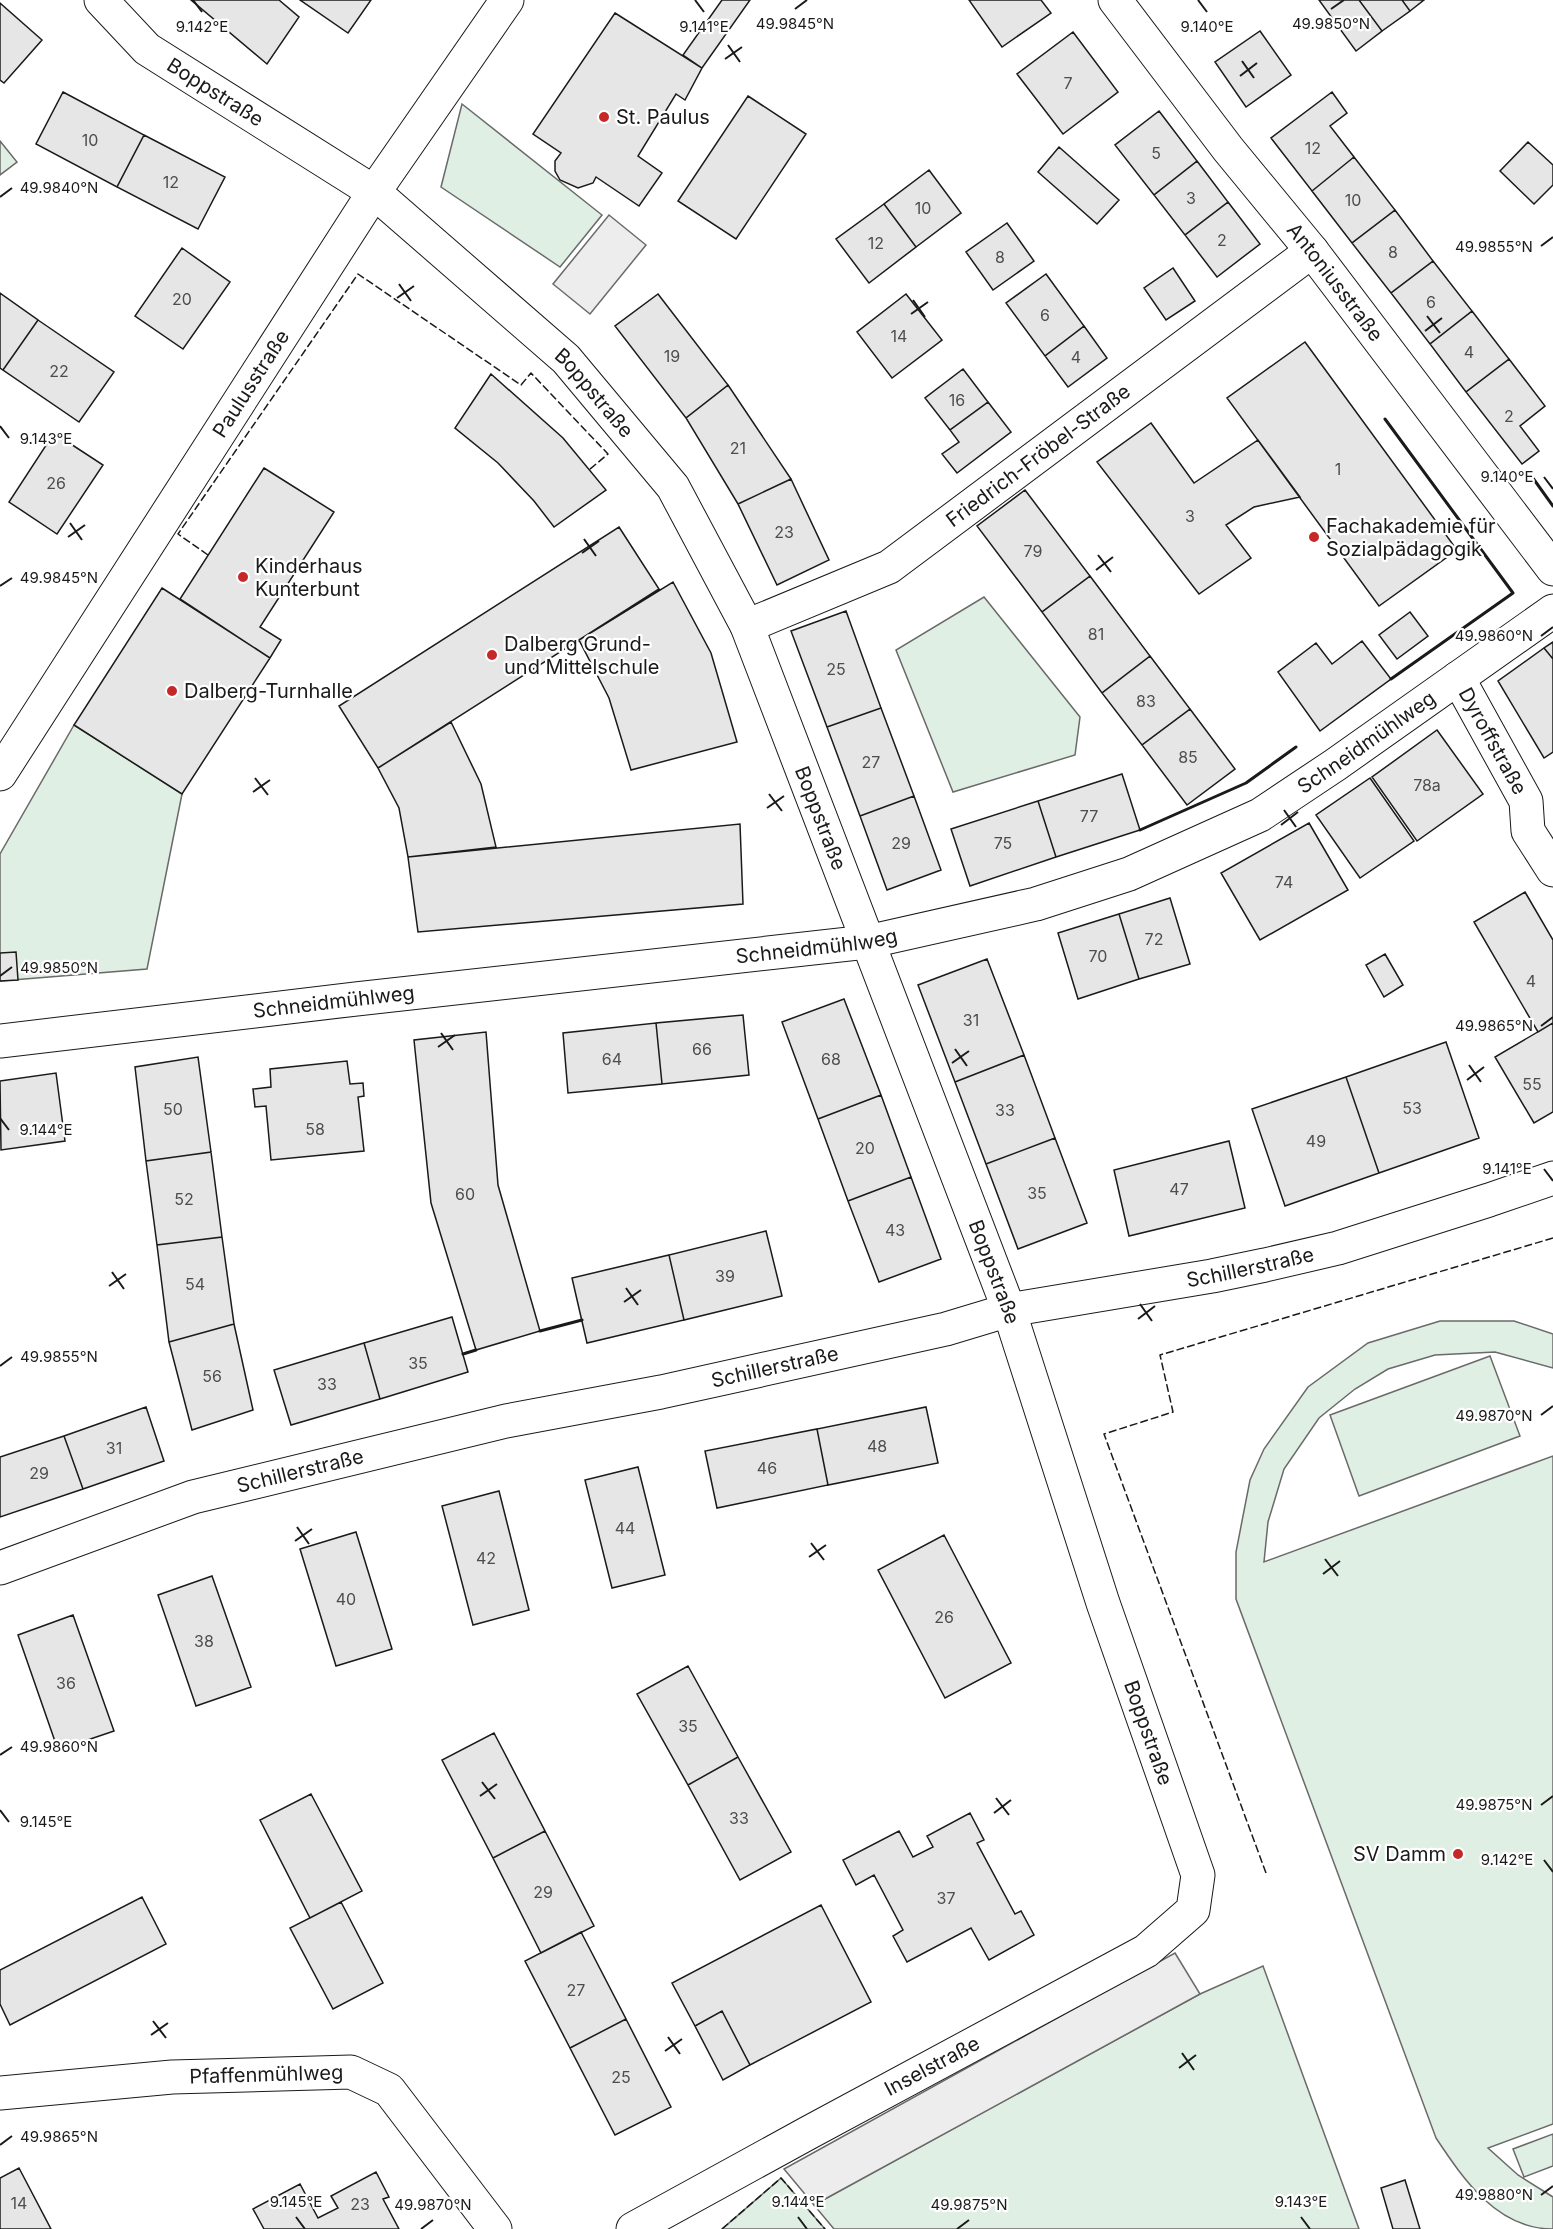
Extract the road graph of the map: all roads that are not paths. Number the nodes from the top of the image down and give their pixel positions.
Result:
1 (101, 0) edge
2 (507, 0) edge
3 (1115, 0) edge
4 (374, 192) junction
5 (1312, 251) junction
6 (1553, 569) edge
7 (1553, 611) edge
8 (747, 626) junction
9 (1458, 678) junction
10 (0, 774) edge
11 (1553, 870) edge
12 (867, 942) junction
13 (0, 1041) edge
14 (1553, 1178) edge
15 (1009, 1310) junction
16 (0, 1568) edge
17 (1198, 1875) joint
18 (0, 2093) edge
19 (495, 2229) edge
20 (633, 2229) edge

1 - 4 street, Boppstraße
2 - 4 street, Paulusstraße
3 - 5 street, Antoniusstraße
4 - 8 street, Boppstraße
4 - 10 street, Paulusstraße
5 - 6 street, Antoniusstraße
5 - 8 street, Friedrich-Fröbel-Straße
7 - 9 street, Schneidmühlweg
8 - 12 street, Boppstraße
9 - 11 street, Dyroffstraße
9 - 12 street, Schneidmühlweg
12 - 13 street, Schneidmühlweg
12 - 15 street, Boppstraße
14 - 15 street, Schillerstraße
15 - 16 street, Schillerstraße
15 - 17 street, Boppstraße
17 - 20 street, Inselstraße
18 - 19 street, Pfaffenmühlweg

